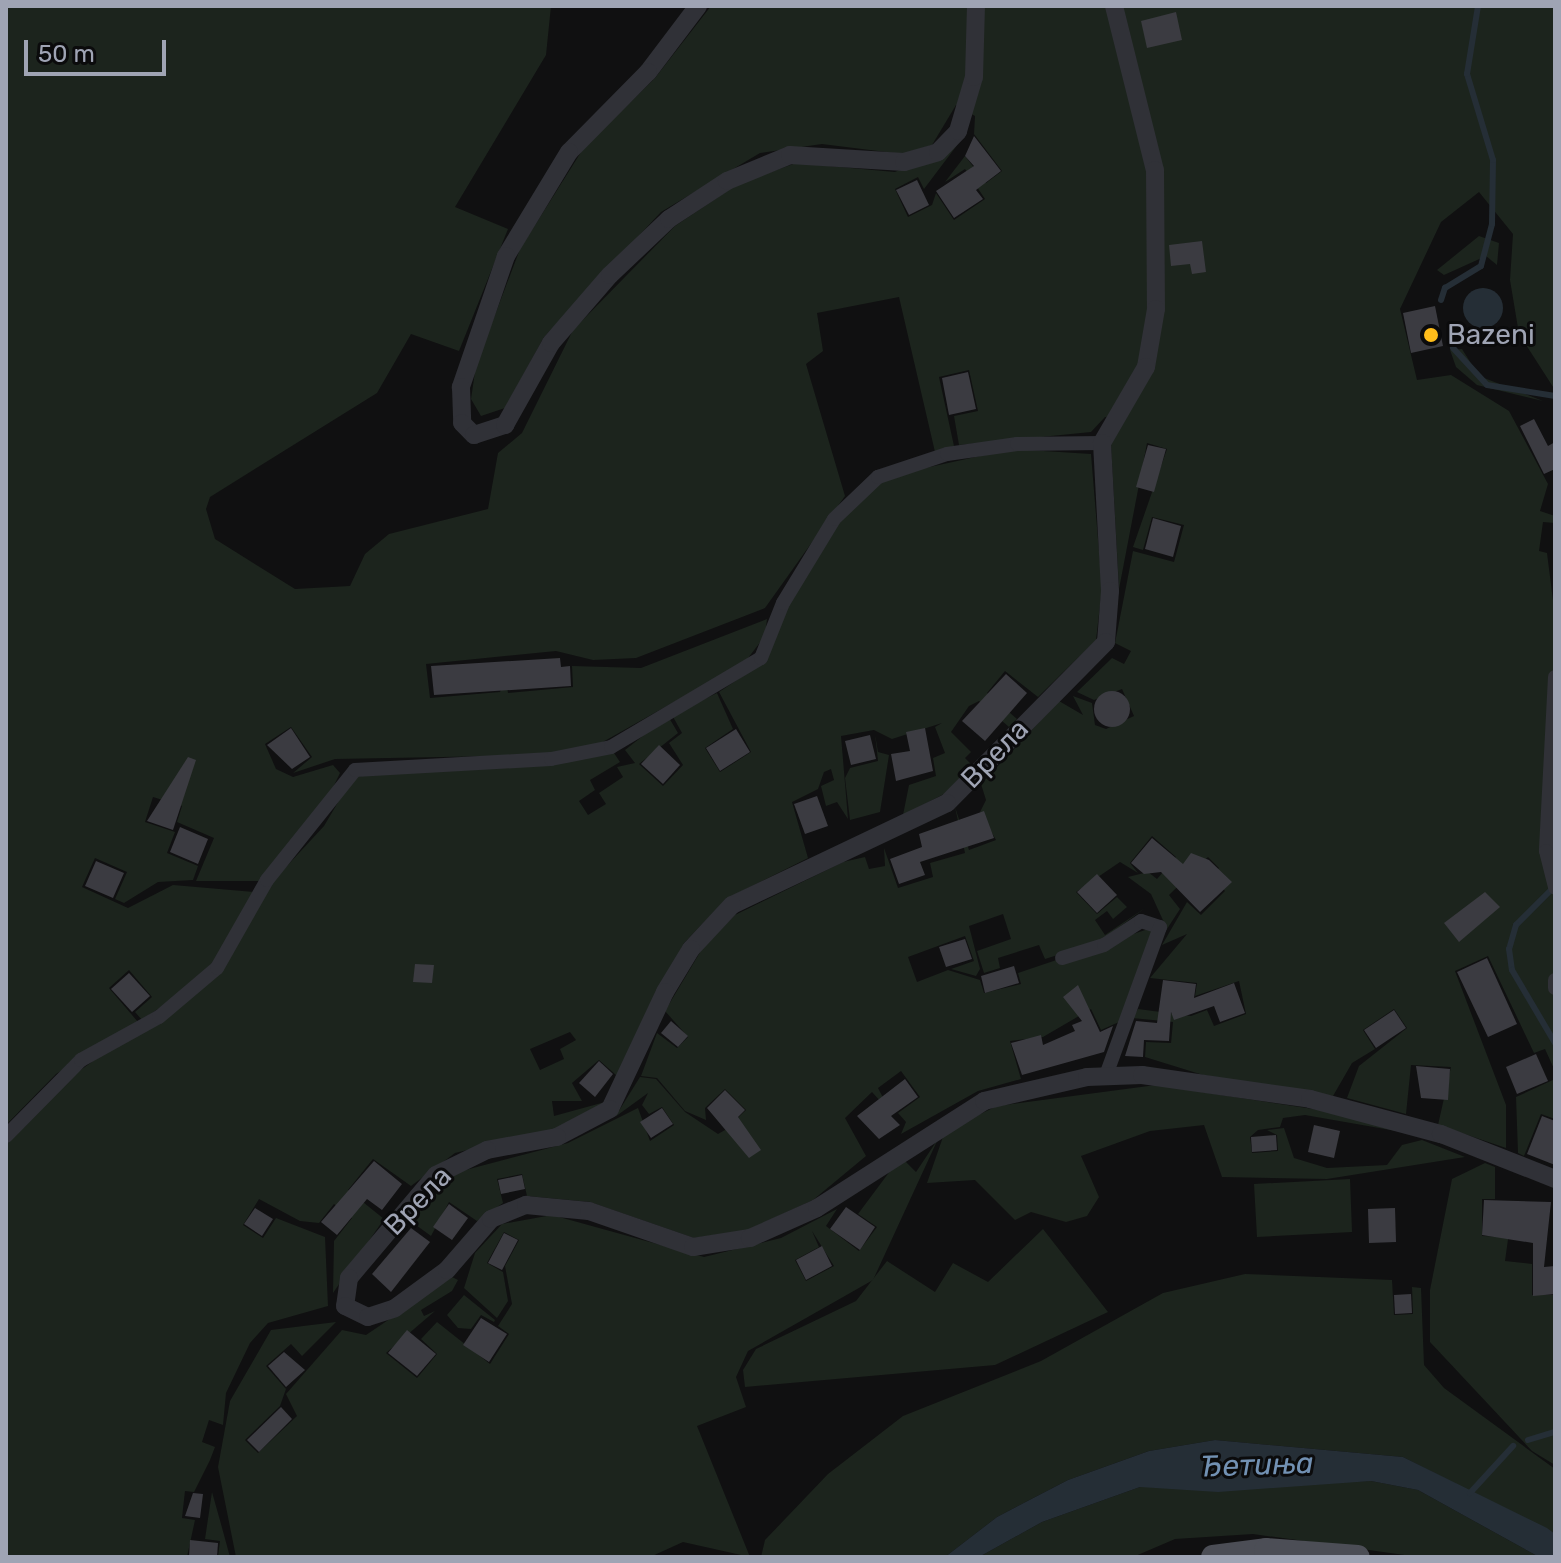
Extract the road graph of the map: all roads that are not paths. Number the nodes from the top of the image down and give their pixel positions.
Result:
1 (698, 6) edge
2 (976, 6) edge
3 (1114, 6) edge
4 (1102, 443) junction
5 (1555, 677) edge
6 (1553, 883) edge
7 (1062, 958) dead end
8 (1555, 980) edge
9 (1555, 988) edge
10 (1106, 1075) junction
11 (6, 1136) edge
12 (1555, 1179) edge
13 (1213, 1557) edge
14 (1358, 1557) edge

1 - 2 street
3 - 4 street
4 - 10 street, Врела
4 - 11 street
5 - 6 street
7 - 10 street
8 - 9 street
10 - 12 street, Врела
13 - 14 main road

